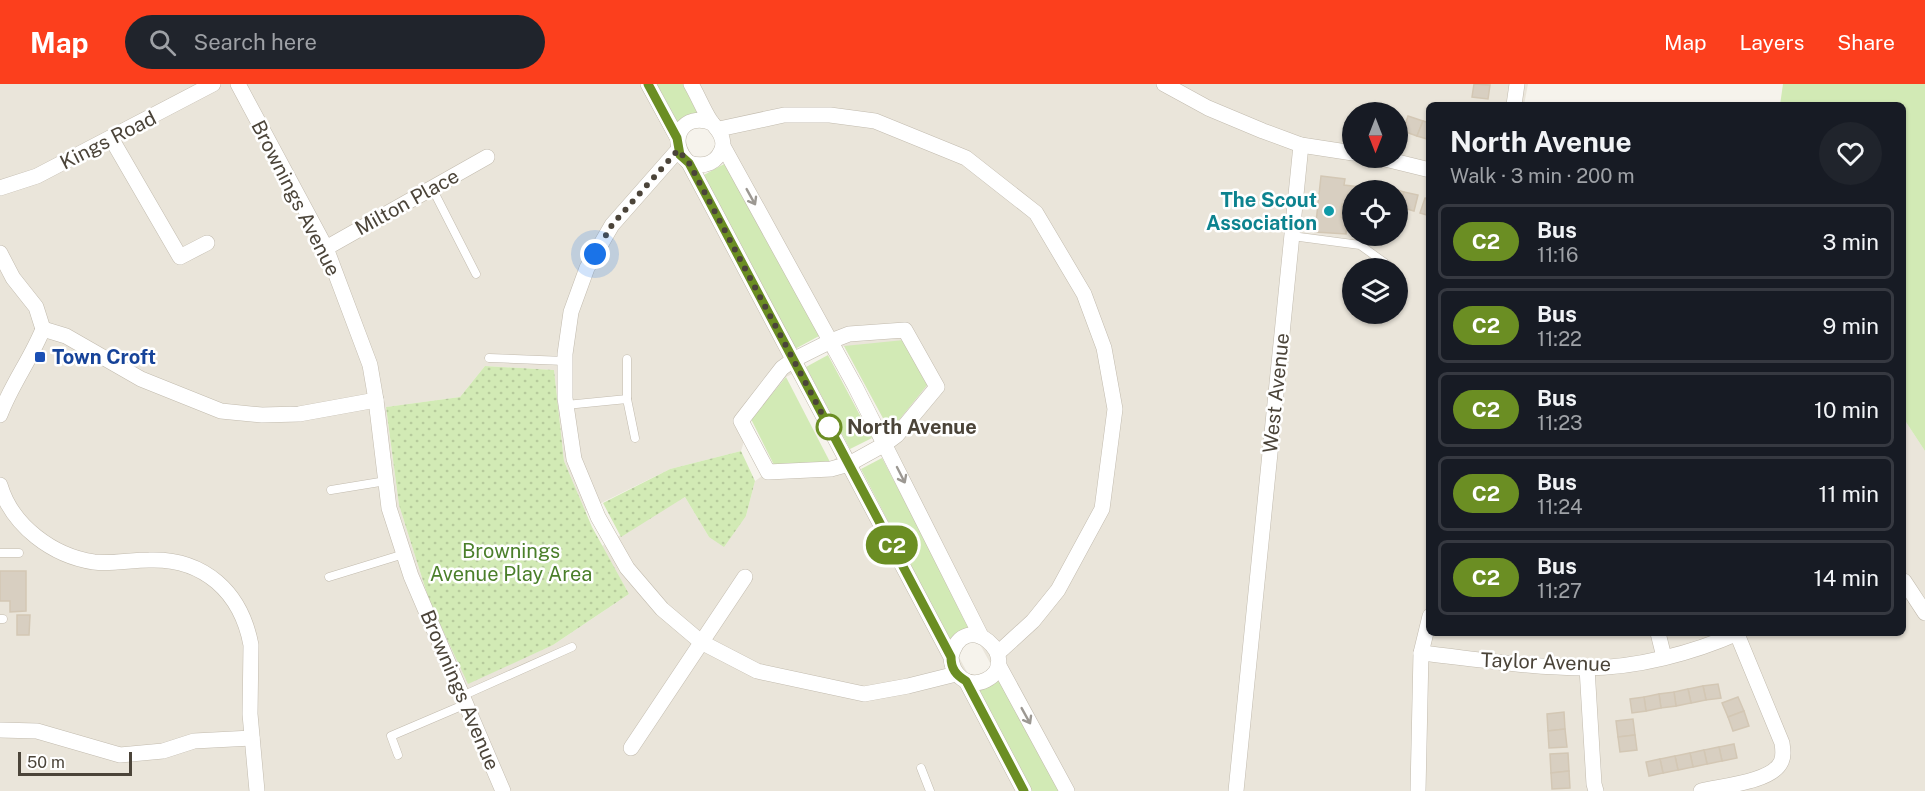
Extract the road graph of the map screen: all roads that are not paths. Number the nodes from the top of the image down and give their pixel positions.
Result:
1 (213, 84) edge
2 (238, 84) edge
3 (648, 84) edge
4 (691, 84) edge
5 (1164, 84) edge
6 (1517, 84) edge
7 (1514, 102) edge
8 (715, 126) junction
9 (111, 138) junction
10 (678, 144) junction
11 (1301, 145) junction
12 (723, 146) junction
13 (1342, 151) edge
14 (487, 157) dead end
15 (689, 163) junction
16 (1408, 165) edge
17 (1426, 169) edge
18 (0, 188) edge
19 (432, 188) junction
20 (1292, 236) junction
21 (207, 243) dead end
22 (326, 248) junction
23 (0, 253) edge
24 (1378, 258) edge
25 (476, 274) dead end
26 (43, 329) junction
27 (831, 341) junction
28 (489, 358) dead end
29 (627, 359) dead end
30 (793, 360) junction
31 (565, 362) junction
32 (627, 399) junction
33 (376, 400) junction
34 (566, 405) junction
35 (0, 415) edge
36 (635, 438) dead end
37 (885, 444) junction
38 (849, 464) junction
39 (386, 481) junction
40 (1, 490) edge
41 (331, 490) dead end
42 (0, 553) edge
43 (19, 553) dead end
44 (404, 554) junction
45 (329, 577) dead end
46 (745, 577) dead end
47 (1906, 584) edge
48 (1925, 613) edge
49 (1426, 633) edge
50 (981, 636) junction
51 (1660, 636) edge
52 (1729, 636) edge
53 (1739, 636) edge
54 (701, 642) junction
55 (572, 647) dead end
56 (1421, 654) junction
57 (951, 657) junction
58 (1664, 657) junction
59 (998, 659) junction
60 (1587, 668) junction
61 (961, 677) junction
62 (464, 700) junction
63 (0, 730) edge
64 (252, 738) junction
65 (631, 748) dead end
66 (398, 755) dead end
67 (921, 768) dead end
68 (257, 791) edge
69 (503, 791) edge
70 (930, 791) edge
71 (1024, 791) edge
72 (1067, 791) edge
73 (1236, 791) edge
74 (1418, 791) edge
75 (1596, 791) edge
76 (1701, 791) edge

1 - 9 street, Kings Road
2 - 22 street, Brownings Avenue
3 - 10 street
4 - 8 street
5 - 11 street
6 - 7 street
8 - 10 street
8 - 12 street
8 - 59 street
9 - 18 street, Kings Road
9 - 21 street
10 - 15 street
10 - 31 street
11 - 13 street
11 - 20 street, West Avenue
12 - 15 street
12 -> 27 street
14 - 19 street, Milton Place
15 - 30 street
16 - 17 street
19 - 22 street, Milton Place
19 - 25 lane
20 - 24 lane
20 - 73 street, West Avenue
22 - 33 street, Brownings Avenue
23 - 26 street
26 - 33 street
26 - 35 street
27 - 30 street
27 - 37 street
27 - 37 street
28 - 31 lane
29 - 32 lane
30 - 38 street
30 - 38 street
31 - 34 street
32 - 34 lane
32 - 36 lane
33 - 39 street, Brownings Avenue
34 - 54 street
37 - 38 street
37 -> 50 street
38 - 57 street
39 - 41 lane
39 - 44 street, Brownings Avenue
40 - 64 street
42 - 43 lane
44 - 45 lane
44 - 62 street, Brownings Avenue
46 - 54 street
47 - 48 street
49 - 56 street
50 - 57 street
50 - 59 street
51 - 58 street
52 - 58 street, Taylor Avenue
53 - 76 street
54 - 61 street
54 - 65 street
55 - 62 lane
56 - 60 street, Taylor Avenue
56 - 74 street
57 - 61 street
58 - 60 street, Taylor Avenue
59 - 61 street
59 -> 72 street
60 - 75 street
61 - 71 street
62 - 66 lane
62 - 69 street, Brownings Avenue
63 - 64 street
64 - 68 street
67 - 70 lane

